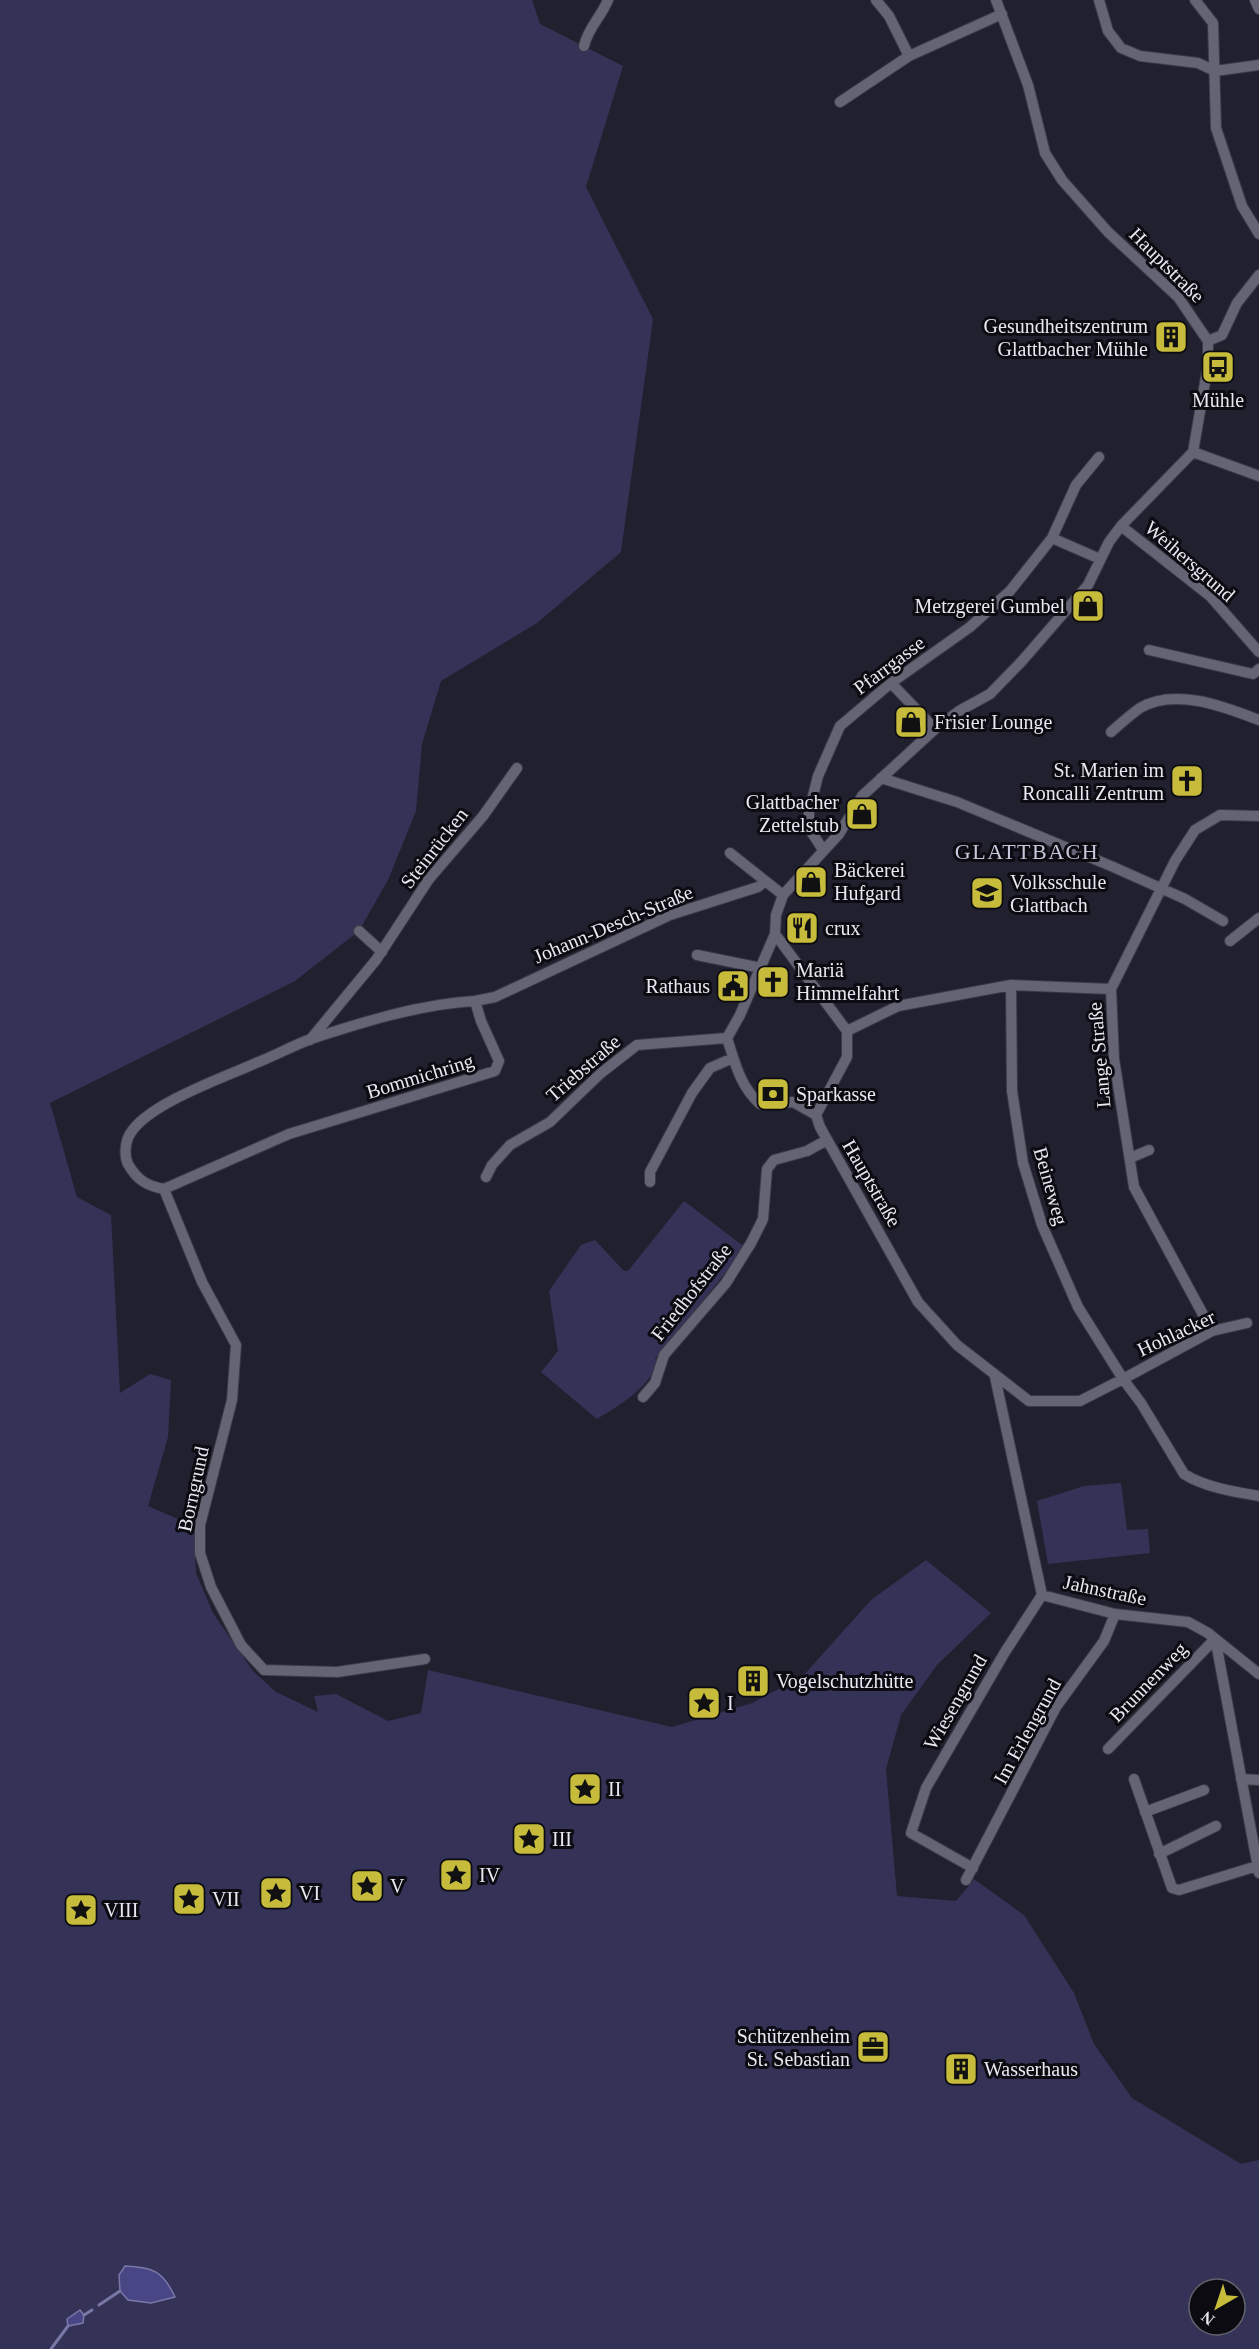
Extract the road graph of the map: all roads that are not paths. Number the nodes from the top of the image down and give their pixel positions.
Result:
1 (608, 0) edge
2 (876, 0) edge
3 (996, 0) edge
4 (1099, 0) edge
5 (1195, 0) edge
6 (1256, 0) edge
7 (1259, 9) edge
8 (1002, 14) junction
9 (584, 46) dead end
10 (909, 56) junction
11 (1259, 65) edge
12 (1215, 71) junction
13 (840, 102) dead end
14 (1259, 234) edge
15 (1259, 275) edge
16 (1208, 341) junction
17 (1193, 452) junction
18 (1099, 457) dead end
19 (1259, 477) edge
20 (1121, 526) junction
21 (1052, 538) junction
22 (1100, 559) junction
23 (1149, 650) dead end
24 (1259, 652) edge
25 (1259, 669) edge
26 (891, 683) junction
27 (1259, 720) edge
28 (935, 729) junction
29 (1111, 732) dead end
30 (517, 768) dead end
31 (881, 778) junction
32 (1259, 816) edge
33 (823, 850) junction
34 (730, 853) dead end
35 (765, 881) junction
36 (1162, 888) junction
37 (783, 896) junction
38 (1259, 918) edge
39 (1223, 921) dead end
40 (359, 930) dead end
41 (775, 934) junction
42 (1230, 941) dead end
43 (382, 952) junction
44 (697, 955) dead end
45 (761, 968) junction
46 (1011, 985) junction
47 (1111, 989) junction
48 (475, 1001) junction
49 (847, 1030) junction
50 (727, 1038) junction
51 (309, 1040) junction
52 (733, 1058) junction
53 (816, 1115) junction
54 (827, 1140) junction
55 (1149, 1150) dead end
56 (1130, 1158) junction
57 (486, 1177) dead end
58 (650, 1182) dead end
59 (164, 1189) junction
60 (1247, 1323) dead end
61 (1212, 1332) junction
62 (995, 1377) junction
63 (1123, 1379) junction
64 (643, 1397) dead end
65 (1259, 1496) edge
66 (1042, 1595) junction
67 (1115, 1614) junction
68 (1211, 1636) junction
69 (425, 1659) dead end
70 (1259, 1674) edge
71 (1108, 1749) dead end
72 (1134, 1779) dead end
73 (1241, 1779) junction
74 (1259, 1780) edge
75 (1204, 1790) dead end
76 (1145, 1812) junction
77 (1216, 1826) dead end
78 (1159, 1854) junction
79 (973, 1868) junction
80 (1258, 1869) edge
81 (966, 1880) dead end

1 - 9 street
2 - 10 street
3 - 8 street, Hauptstraße
4 - 12 street
5 - 12 street
6 - 7 street
8 - 10 street
8 - 16 street, Hauptstraße
10 - 13 street
11 - 12 street
12 - 14 street
15 - 16 street
16 - 17 street
17 - 19 street
17 - 20 street
18 - 21 street, Pfarrgasse
20 - 22 street
20 - 24 street, Weihersgrund
21 - 22 street
21 - 26 street, Pfarrgasse
22 - 28 street
23 - 25 street
26 - 28 street
26 - 33 street, Pfarrgasse
27 - 29 street
28 - 31 street
30 - 43 street, Steinrücken
31 - 33 street
31 - 36 street
32 - 36 street, Lange Straße
33 - 37 street
34 - 35 street
35 - 37 street
35 - 48 street, Johann-Desch-Straße
36 - 39 street
36 - 47 street, Lange Straße
37 - 41 street
38 - 42 street
40 - 43 street
41 - 45 street
41 - 49 street
43 - 51 street, Steinrücken
44 - 45 street
45 - 50 street
46 - 47 street
46 - 49 street
46 - 63 street, Beineweg
47 - 56 street, Lange Straße
48 - 51 street
48 - 59 street, Bommichring
49 - 53 street
50 - 52 street
50 - 57 street, Triebstraße
51 - 59 street
52 - 53 street
52 - 58 street
53 - 54 street, Hauptstraße
54 - 62 street, Hauptstraße
54 - 64 street, Friedhofstraße
55 - 56 street
56 - 61 street, Lange Straße
59 - 69 street, Borngrund
60 - 61 street, Hohlacker
61 - 63 street, Hohlacker
62 - 63 street, Hauptstraße
62 - 66 street, Jahnstraße
63 - 65 street
66 - 67 street, Jahnstraße
66 - 79 street, Wiesengrund
67 - 68 street, Jahnstraße
67 - 79 street, Im Erlengrund
68 - 70 street, Jahnstraße
68 - 71 street, Brunnenweg
68 - 73 street
72 - 76 street
73 - 74 street
73 - 80 street
75 - 76 street
76 - 78 street
77 - 78 street
78 - 80 street
79 - 81 street, Im Erlengrund

